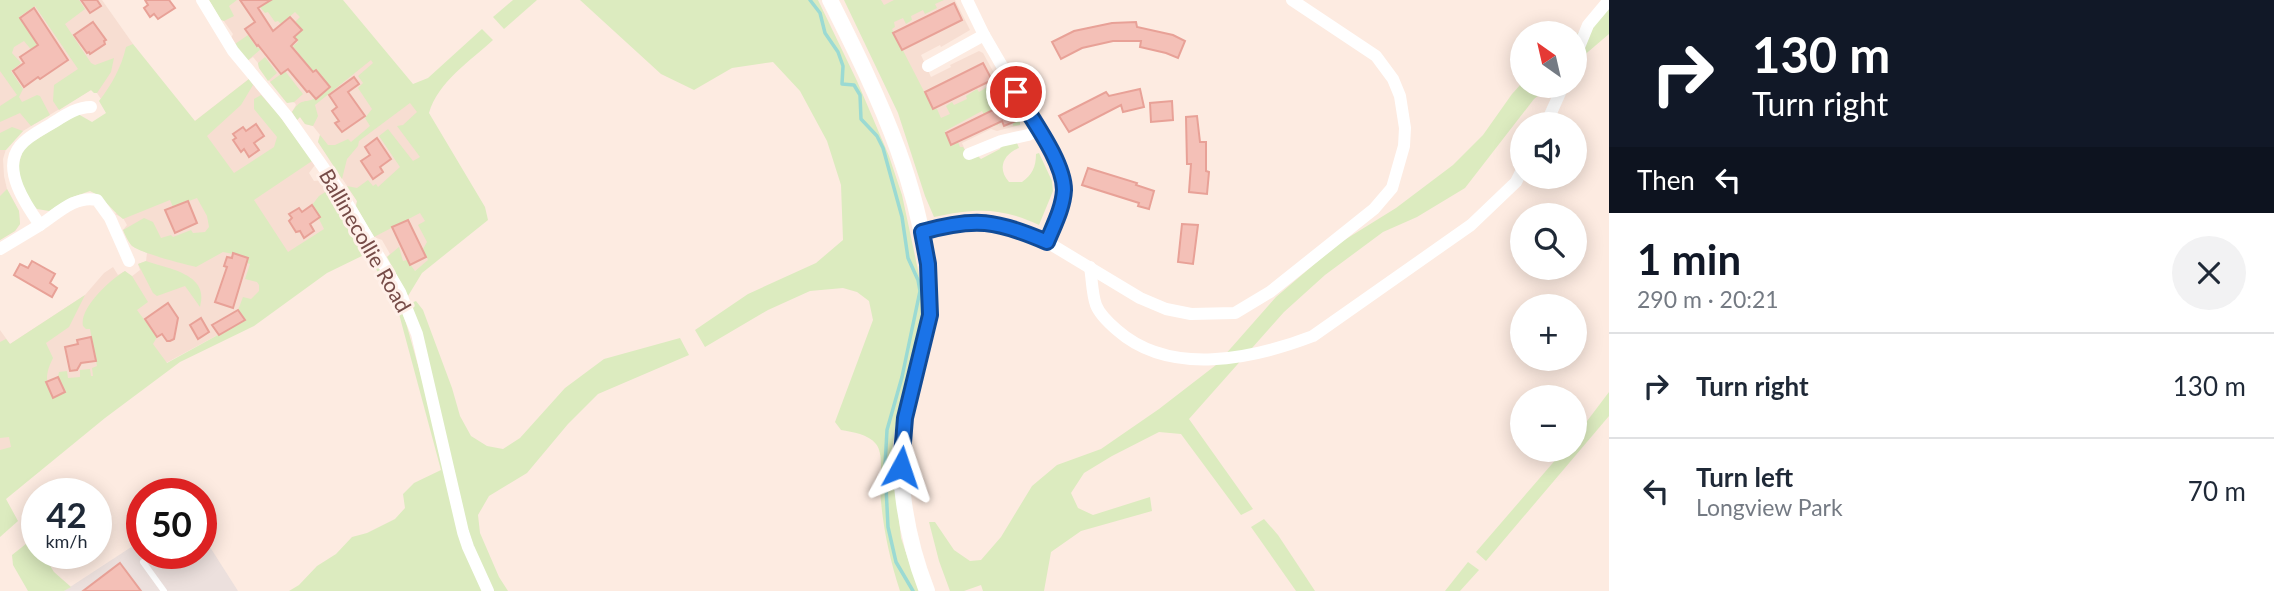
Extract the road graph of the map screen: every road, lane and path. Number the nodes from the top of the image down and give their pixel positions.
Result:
1 (202, 0) edge
2 (830, 0) edge
3 (967, 0) edge
4 (1292, 0) edge
5 (1609, 0) edge
6 (1587, 27) edge
7 (984, 35) junction
8 (928, 66) dead end
9 (91, 107) dead end
10 (1039, 130) junction
11 (969, 154) dead end
12 (1510, 188) edge
13 (40, 225) junction
14 (922, 232) junction
15 (1047, 242) junction
16 (0, 249) edge
17 (129, 261) dead end
18 (1090, 267) junction
19 (148, 569) edge
20 (164, 591) edge
21 (488, 591) edge
22 (927, 591) edge

1 - 21 street, Ballinecollie Road
2 - 14 main road
3 - 7 street
4 - 18 street
5 - 6 street
7 - 8 street
7 - 10 street
9 - 13 street
10 - 11 street
10 - 15 street
12 - 18 street
13 - 16 street
13 - 17 street
14 - 15 street
14 - 22 main road
15 - 18 street
19 - 20 lane

